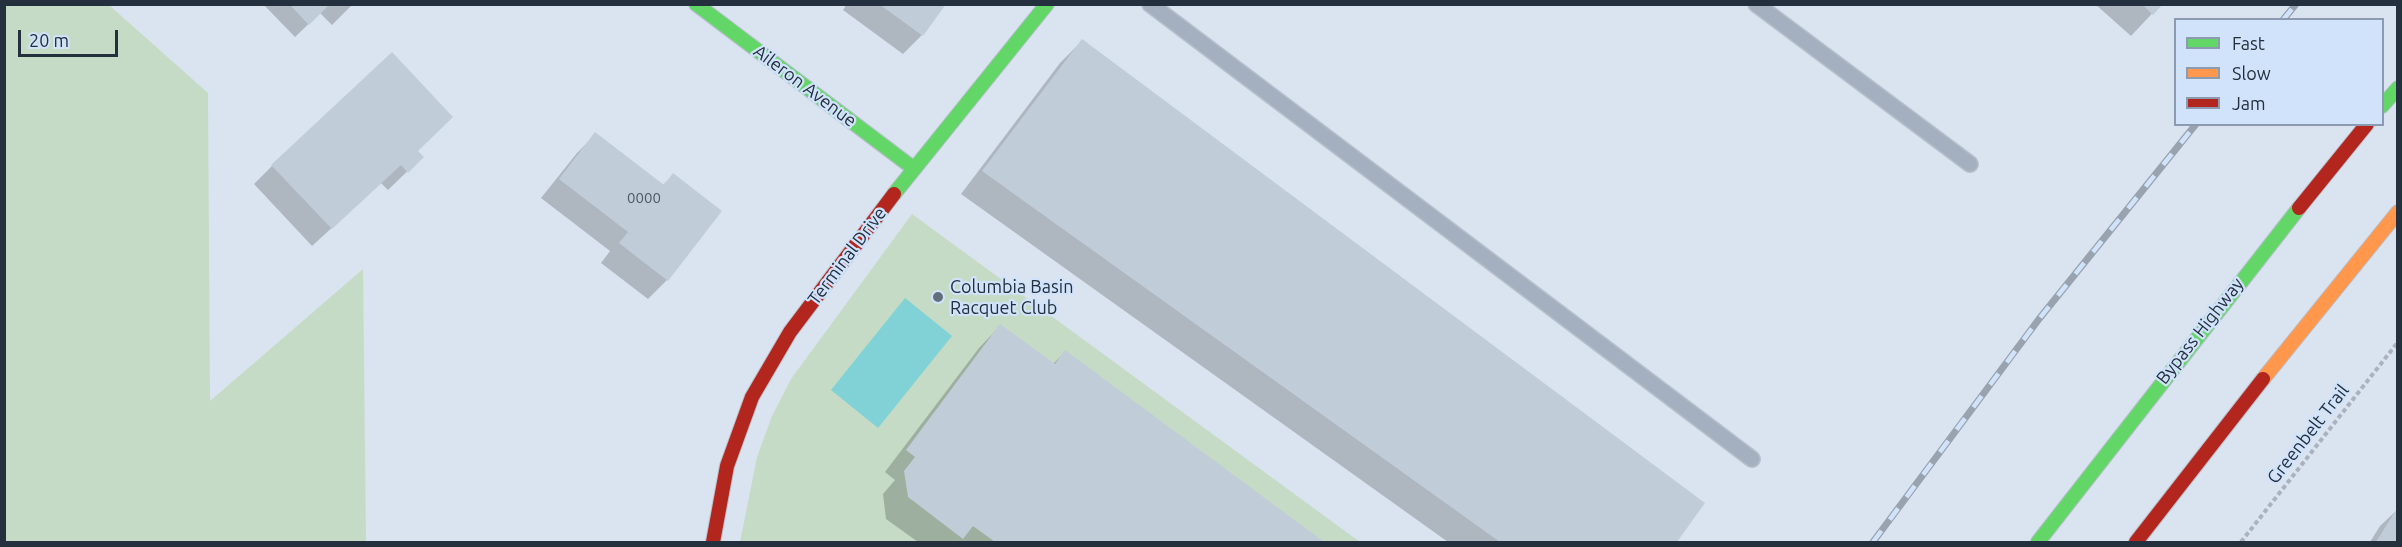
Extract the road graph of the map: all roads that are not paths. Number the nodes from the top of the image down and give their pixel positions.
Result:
1 (696, 4) edge
2 (1047, 4) edge
3 (1150, 4) edge
4 (1756, 4) edge
5 (2397, 88) edge
6 (2384, 104) edge
7 (2365, 126) edge
8 (1970, 164) dead end
9 (914, 168) junction
10 (2397, 212) edge
11 (1752, 459) dead end
12 (713, 543) edge
13 (2038, 543) edge
14 (2136, 543) edge

1 - 9 main road, Aileron Avenue
2 - 9 main road, Terminal Drive
3 - 11 lane
4 - 8 lane
5 - 6 main road
7 - 13 main road, Bypass Highway
9 - 12 main road, Terminal Drive
10 - 14 main road

